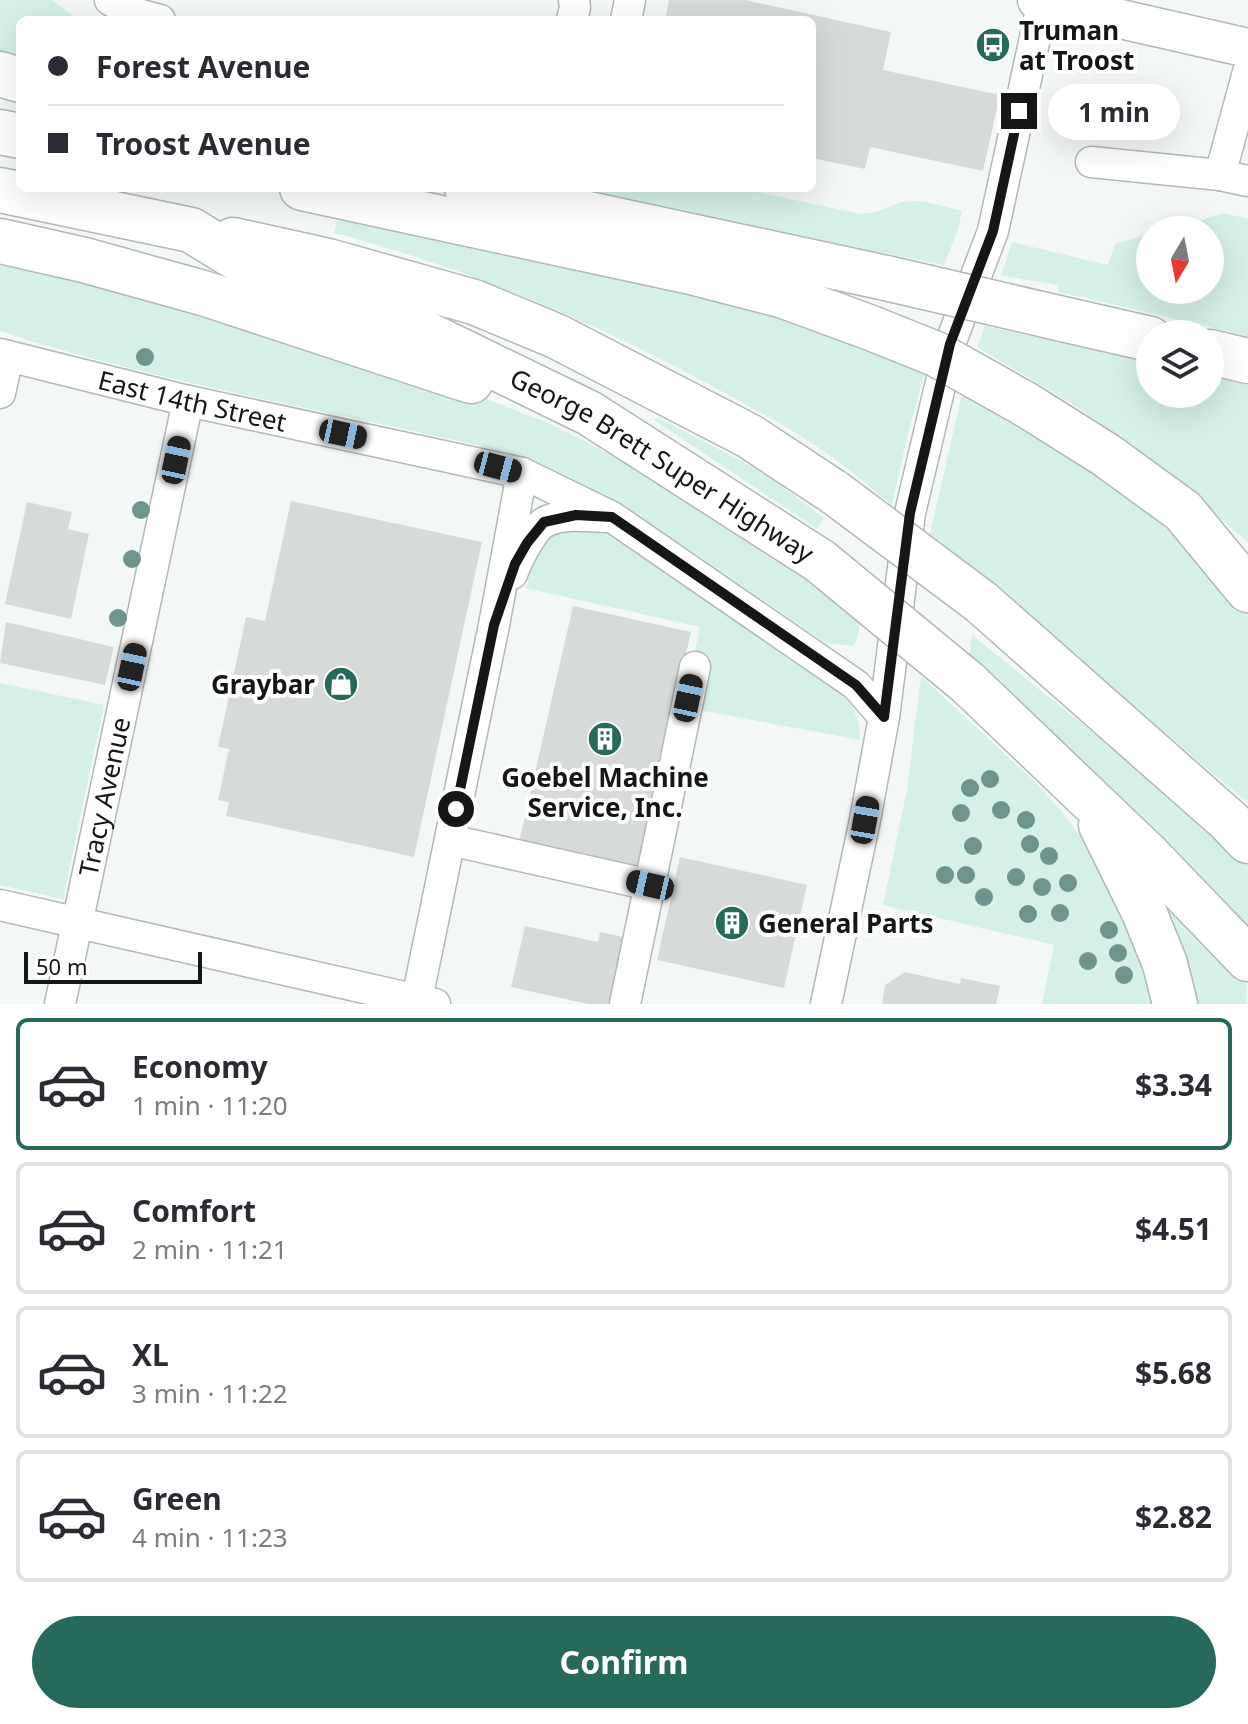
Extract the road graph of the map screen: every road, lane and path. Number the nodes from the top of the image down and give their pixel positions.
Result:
1 (110, 0) edge
2 (1041, 0) edge
3 (145, 16) edge
4 (1248, 48) edge
5 (1248, 72) edge
6 (1091, 162) dead end
7 (1234, 178) edge
8 (0, 190) edge
9 (321, 192) edge
10 (486, 192) edge
11 (191, 230) junction
12 (0, 241) edge
13 (1136, 336) edge
14 (4, 355) edge
15 (1224, 355) edge
16 (1248, 361) edge
17 (0, 393) edge
18 (188, 401) junction
19 (589, 413) junction
20 (522, 473) junction
21 (1183, 511) junction
22 (612, 517) junction
23 (1248, 556) edge
24 (1248, 590) edge
25 (494, 625) junction
26 (695, 667) dead end
27 (884, 717) junction
28 (1088, 797) junction
29 (1242, 832) edge
30 (450, 840) junction
31 (650, 885) junction
32 (0, 905) edge
33 (77, 924) junction
34 (1248, 959) edge
35 (423, 1003) edge
36 (60, 1004) edge
37 (625, 1004) edge
38 (826, 1004) edge
39 (1175, 1004) edge

1 - 3 street
2 - 4 main road
2 - 27 street
5 - 7 street
6 - 7 street
8 - 11 highway, George Brett Super Highway
9 - 21 highway, bridge
10 - 13 highway, bridge
11 - 19 highway, George Brett Super Highway
11 - 29 highway, bridge
12 - 19 highway
14 - 17 street
14 - 18 street, East 14th Street
15 - 16 highway
18 - 20 street, East 14th Street
18 - 33 street, Tracy Avenue
19 - 28 highway, George Brett Super Highway, bridge
20 - 22 street, East 14th Street
20 - 25 street
21 - 23 highway
21 - 24 highway
22 - 25 street
22 - 27 street, East 14th Street
25 - 30 street
26 - 31 street
27 - 38 street
28 - 34 highway, George Brett Super Highway
28 - 39 highway
30 - 31 street
30 - 35 street
31 - 37 street
32 - 33 street
33 - 35 street
33 - 36 street, Tracy Avenue

